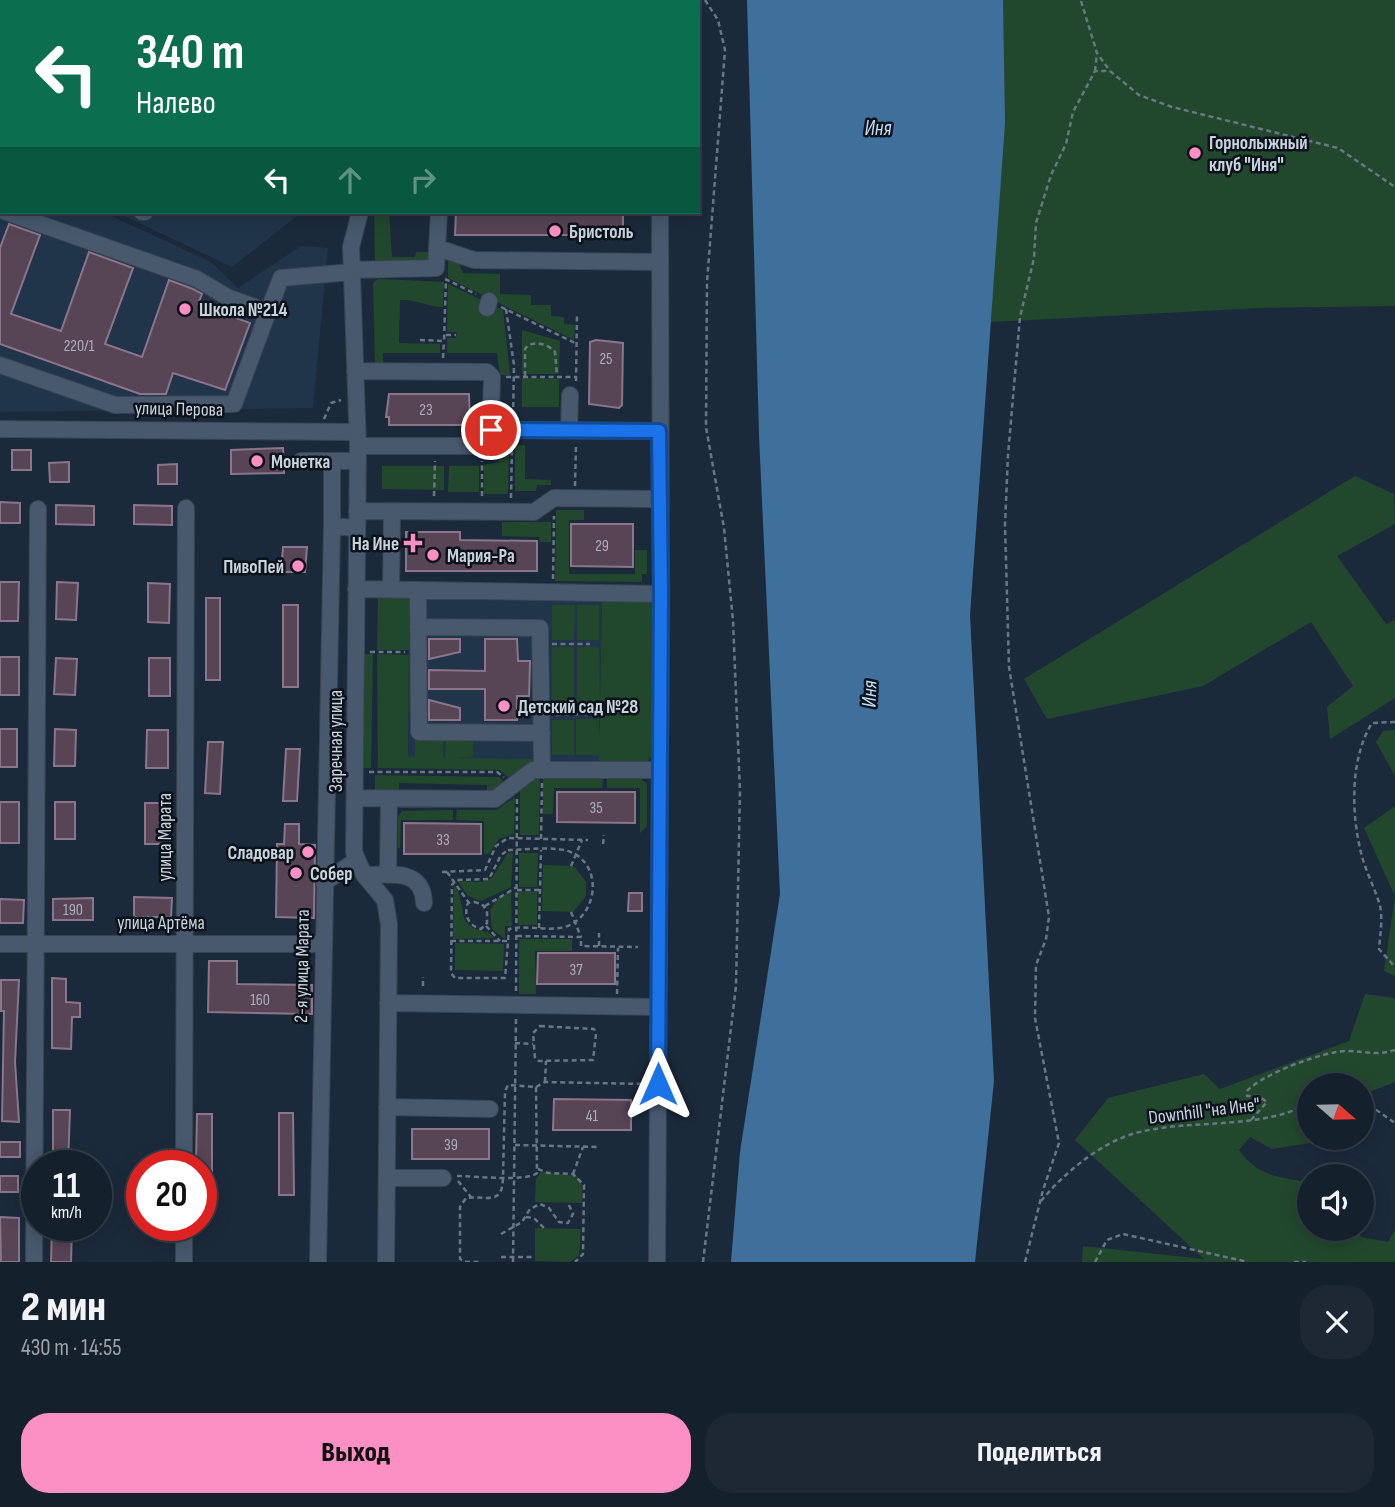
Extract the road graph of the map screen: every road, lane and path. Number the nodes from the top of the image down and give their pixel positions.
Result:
1 (705, 0) edge
2 (1081, 1) edge
3 (1097, 53) junction
4 (1095, 71) junction
5 (1110, 71) junction
6 (1395, 187) edge
7 (14, 214) edge
8 (359, 214) edge
9 (439, 214) edge
10 (660, 214) edge
11 (438, 248) junction
12 (660, 262) junction
13 (352, 271) junction
14 (441, 274) junction
15 (506, 309) junction
16 (268, 312) junction
17 (445, 335) junction
18 (456, 335) dead end
19 (420, 341) dead end
20 (444, 341) junction
21 (577, 344) dead end
22 (443, 355) dead end
23 (0, 365) edge
24 (355, 371) junction
25 (514, 376) junction
26 (524, 376) junction
27 (557, 376) junction
28 (492, 377) junction
29 (576, 377) dead end
30 (570, 395) dead end
31 (347, 399) dead end
32 (324, 425) dead end
33 (0, 429) edge
34 (491, 430) junction
35 (513, 430) junction
36 (569, 430) junction
37 (659, 431) junction
38 (358, 446) junction
39 (435, 447) junction
40 (482, 447) junction
41 (301, 461) dead end
42 (332, 461) junction
43 (554, 498) junction
44 (659, 499) junction
45 (186, 508) dead end
46 (38, 509) dead end
47 (357, 510) junction
48 (392, 511) junction
49 (434, 511) junction
50 (481, 512) junction
51 (511, 512) junction
52 (332, 526) junction
53 (357, 528) junction
54 (356, 589) junction
55 (391, 590) junction
56 (418, 590) junction
57 (553, 592) junction
58 (661, 594) junction
59 (418, 627) junction
60 (542, 644) junction
61 (590, 644) dead end
62 (356, 652) junction
63 (410, 652) dead end
64 (542, 715) junction
65 (590, 715) dead end
66 (1395, 722) edge
67 (542, 733) junction
68 (542, 769) junction
69 (660, 770) junction
70 (356, 772) junction
71 (509, 782) dead end
72 (517, 791) dead end
73 (355, 799) junction
74 (389, 799) junction
75 (604, 835) dead end
76 (517, 839) junction
77 (541, 839) junction
78 (582, 839) junction
79 (588, 840) dead end
80 (604, 845) dead end
81 (517, 850) junction
82 (541, 850) junction
83 (576, 855) junction
84 (571, 866) dead end
85 (359, 868) junction
86 (442, 872) dead end
87 (447, 872) junction
88 (388, 875) junction
89 (454, 881) junction
90 (324, 883) junction
91 (517, 888) junction
92 (540, 890) junction
93 (469, 902) junction
94 (424, 903) dead end
95 (485, 906) junction
96 (571, 912) dead end
97 (575, 922) junction
98 (486, 926) junction
99 (516, 928) junction
100 (539, 928) junction
101 (599, 933) dead end
102 (516, 936) junction
103 (581, 937) junction
104 (452, 941) junction
105 (500, 941) junction
106 (507, 941) junction
107 (185, 942) junction
108 (0, 944) edge
109 (323, 944) junction
110 (35, 945) junction
111 (598, 946) junction
112 (618, 946) junction
113 (638, 947) dead end
114 (1395, 967) edge
115 (423, 977) dead end
116 (423, 986) dead end
117 (516, 995) dead end
118 (617, 997) dead end
119 (388, 1003) junction
120 (658, 1007) junction
121 (516, 1011) dead end
122 (515, 1043) junction
123 (533, 1044) junction
124 (1395, 1049) edge
125 (546, 1061) junction
126 (618, 1075) dead end
127 (545, 1082) junction
128 (618, 1083) junction
129 (658, 1084) junction
130 (515, 1085) junction
131 (536, 1087) junction
132 (387, 1107) junction
133 (1297, 1107) edge
134 (1374, 1108) edge
135 (491, 1109) dead end
136 (1250, 1121) junction
137 (1395, 1123) edge
138 (514, 1145) junction
139 (537, 1146) junction
140 (584, 1146) junction
141 (600, 1146) dead end
142 (184, 1150) edge
143 (538, 1169) junction
144 (573, 1174) junction
145 (503, 1176) junction
146 (514, 1177) junction
147 (387, 1178) junction
148 (443, 1178) dead end
149 (471, 1197) junction
150 (1041, 1201) junction
151 (568, 1203) dead end
152 (526, 1217) junction
153 (566, 1224) junction
154 (514, 1226) junction
155 (544, 1228) dead end
156 (567, 1229) dead end
157 (502, 1234) dead end
158 (184, 1241) edge
159 (501, 1257) dead end
160 (535, 1258) dead end
161 (580, 1258) junction
162 (513, 1259) edge
163 (34, 1262) edge
164 (184, 1262) edge
165 (318, 1262) edge
166 (386, 1262) edge
167 (482, 1262) edge
168 (575, 1262) edge
169 (584, 1262) edge
170 (657, 1262) edge
171 (703, 1262) edge
172 (1025, 1262) edge
173 (1095, 1262) edge
174 (1248, 1262) edge
175 (1294, 1262) edge
176 (1306, 1262) edge

1 - 171 path
2 - 3 path
3 - 4 path
3 - 5 path
4 - 5 path
4 - 150 path
5 - 6 path
7 - 16 street
8 - 13 street, Заречная улица
9 - 11 street
10 - 12 street
11 - 12 street
11 - 14 street
12 - 37 street
13 - 14 street
13 - 16 street
13 - 24 street, Заречная улица
14 - 15 path
14 - 17 path
15 - 21 path
15 - 25 path
16 - 23 street
17 - 18 path
17 - 20 path
19 - 20 path
20 - 22 path
24 - 28 street
24 - 38 street, Заречная улица
25 - 26 path
25 - 28 path
25 - 35 path
26 - 27 path
26 - 27 path
27 - 29 path
28 - 34 street
30 - 36 street
31 - 32 path
33 - 38 street, улица Перова
34 - 35 street
34 - 40 street
35 - 36 street
35 - 51 path
36 - 37 street
37 - 44 street
38 - 39 street
38 - 42 street
38 - 47 street, Заречная улица
39 - 40 street
39 - 49 path
40 - 50 path
41 - 42 street
42 - 52 street, 2-я улица Марата
43 - 44 street
43 - 51 street
43 - 57 path
44 - 58 street
45 - 107 street, улица Марата
46 - 110 street
47 - 48 street
47 - 53 street, Заречная улица
48 - 49 street
48 - 55 street
49 - 50 street
50 - 51 street
52 - 53 street
52 - 90 street, 2-я улица Марата
53 - 54 street, Заречная улица
54 - 55 street
54 - 62 street, Заречная улица
55 - 56 street
56 - 57 street
56 - 59 street
57 - 58 street
58 - 69 street
59 - 60 street
59 - 67 street
60 - 61 path
60 - 64 street
62 - 63 path
62 - 70 street, Заречная улица
64 - 65 path
64 - 67 street
66 - 114 path
67 - 68 street
68 - 69 street
68 - 74 street
68 - 77 path
69 - 120 street
70 - 71 path
70 - 73 street, Заречная улица
72 - 76 path
73 - 74 street
73 - 85 street, Заречная улица
74 - 88 street
75 - 80 path
76 - 77 path
76 - 81 path
76 - 87 path
77 - 78 path
78 - 79 path
78 - 83 path
81 - 82 path
81 - 89 path
81 - 91 path
82 - 83 path
82 - 92 path
83 - 84 path
83 - 97 path
85 - 88 street
85 - 90 street
85 - 119 street
86 - 87 path
87 - 89 path
88 - 94 street
89 - 93 path
89 - 104 path
90 - 109 street, 2-я улица Марата
91 - 92 path
91 - 95 path
91 - 99 path
92 - 100 path
93 - 95 path
93 - 98 path
95 - 98 path
96 - 97 path
97 - 100 path
97 - 103 path
98 - 105 path
99 - 100 path
99 - 102 path
99 - 106 path
101 - 111 path
102 - 103 path
102 - 117 path
103 - 111 path
104 - 105 path
104 - 106 path
105 - 106 path
107 - 109 street, улица Артёма
107 - 110 street, улица Артёма
107 - 142 street, улица Марата
108 - 110 street, улица Артёма
109 - 165 street, 2-я улица Марата
110 - 163 street
111 - 112 path
112 - 113 path
112 - 118 path
115 - 116 path
119 - 120 street
119 - 132 street
120 - 129 street
121 - 122 path
122 - 123 path
122 - 130 path
123 - 125 path
123 - 125 path
124 - 136 path
125 - 127 path
126 - 128 path
127 - 128 path
127 - 131 path
128 - 129 path
129 - 170 street
130 - 131 path
130 - 138 path
130 - 145 path
131 - 139 path
132 - 135 street
132 - 147 street
133 - 136 path, Downhill "на Ине"
134 - 137 path
136 - 150 path, Downhill "на Ине"
138 - 139 path
138 - 146 path
139 - 140 path
139 - 143 path
140 - 141 path
140 - 144 path
143 - 144 path
143 - 146 path
144 - 161 path
145 - 146 path
145 - 149 path
145 - 149 path
146 - 154 path
147 - 148 street
147 - 166 street
149 - 167 path
150 - 172 path
151 - 153 path
152 - 153 path
152 - 154 path
152 - 155 path
153 - 156 path
154 - 157 path
154 - 162 path
158 - 164 street
159 - 162 path
160 - 162 path
161 - 168 path
161 - 169 path
173 - 174 path
175 - 176 path

